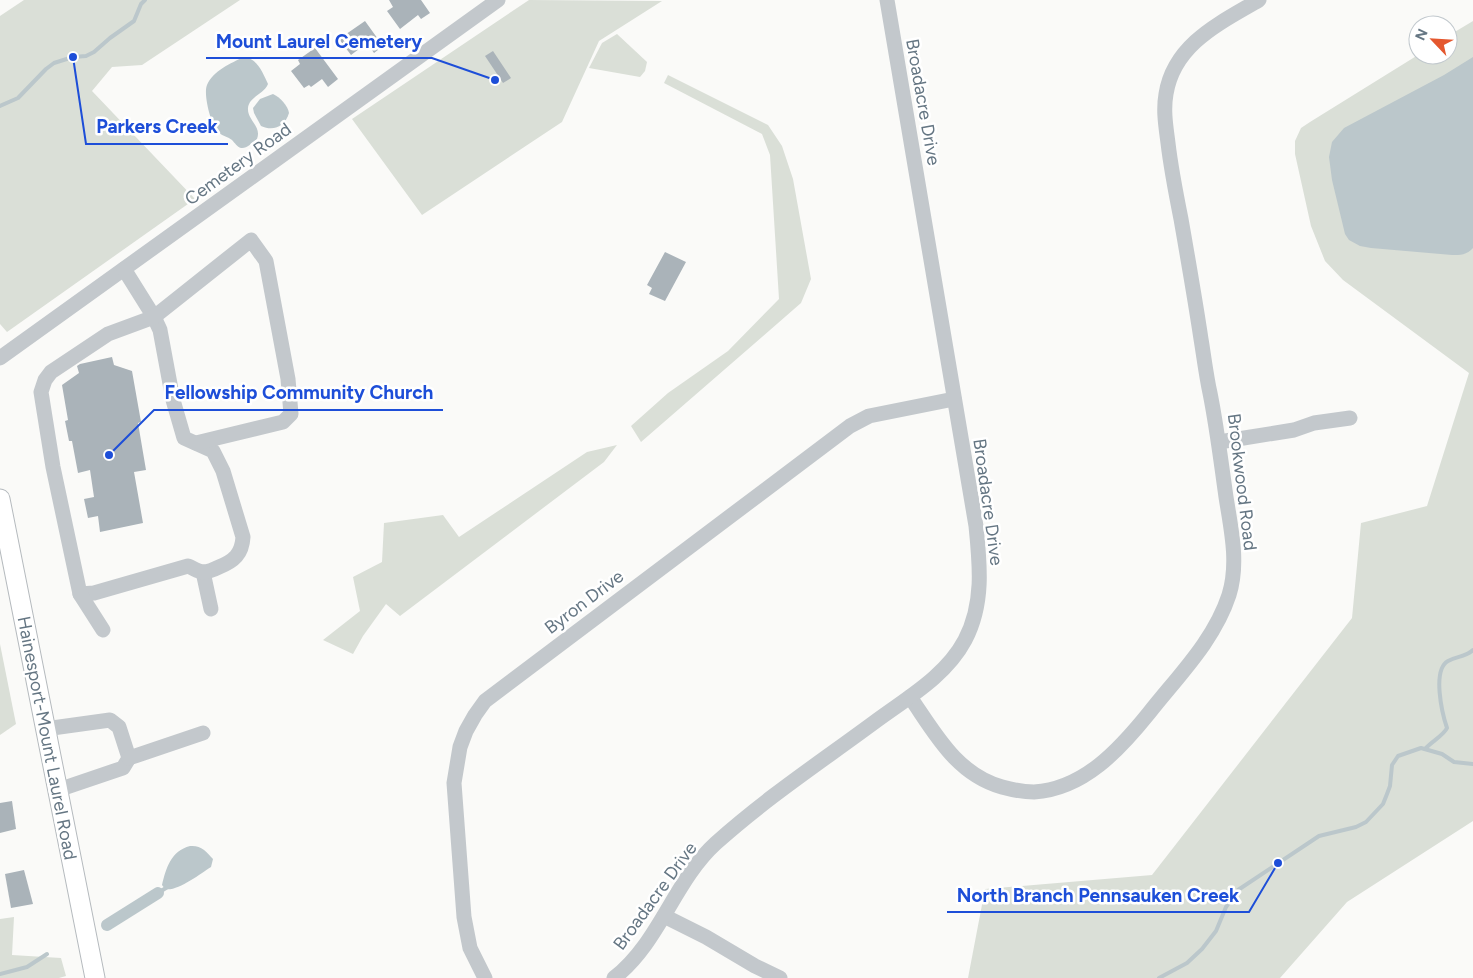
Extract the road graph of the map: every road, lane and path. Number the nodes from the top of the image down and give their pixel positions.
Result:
1 (498, 0) edge
2 (887, 0) edge
3 (1259, 0) edge
4 (124, 269) junction
5 (154, 317) junction
6 (0, 358) edge
7 (954, 399) junction
8 (1350, 418) dead end
9 (1219, 442) junction
10 (196, 443) junction
11 (0, 499) edge
12 (203, 572) junction
13 (80, 594) junction
14 (211, 609) dead end
15 (103, 630) dead end
16 (910, 697) junction
17 (45, 729) junction
18 (203, 734) dead end
19 (129, 758) junction
20 (58, 790) junction
21 (664, 916) junction
22 (94, 978) edge
23 (485, 978) edge
24 (614, 978) edge
25 (780, 978) edge

1 - 4 street, Cemetery Road
2 - 7 street, Broadacre Drive
3 - 9 street, Brookwood Road
4 - 5 street
4 - 6 street, Cemetery Road
5 - 10 street
5 - 10 street
5 - 13 street
7 - 16 street, Broadacre Drive
7 - 23 street, Byron Drive
8 - 9 street
9 - 16 street, Brookwood Road
10 - 12 street
11 - 17 main road, Hainesport-Mount Laurel Road
12 - 13 street
12 - 14 street
13 - 15 street
16 - 21 street, Broadacre Drive
17 - 19 street
17 - 20 main road, Hainesport-Mount Laurel Road
18 - 19 street
19 - 20 street
20 - 22 main road, Hainesport-Mount Laurel Road
21 - 24 street, Broadacre Drive
21 - 25 street

